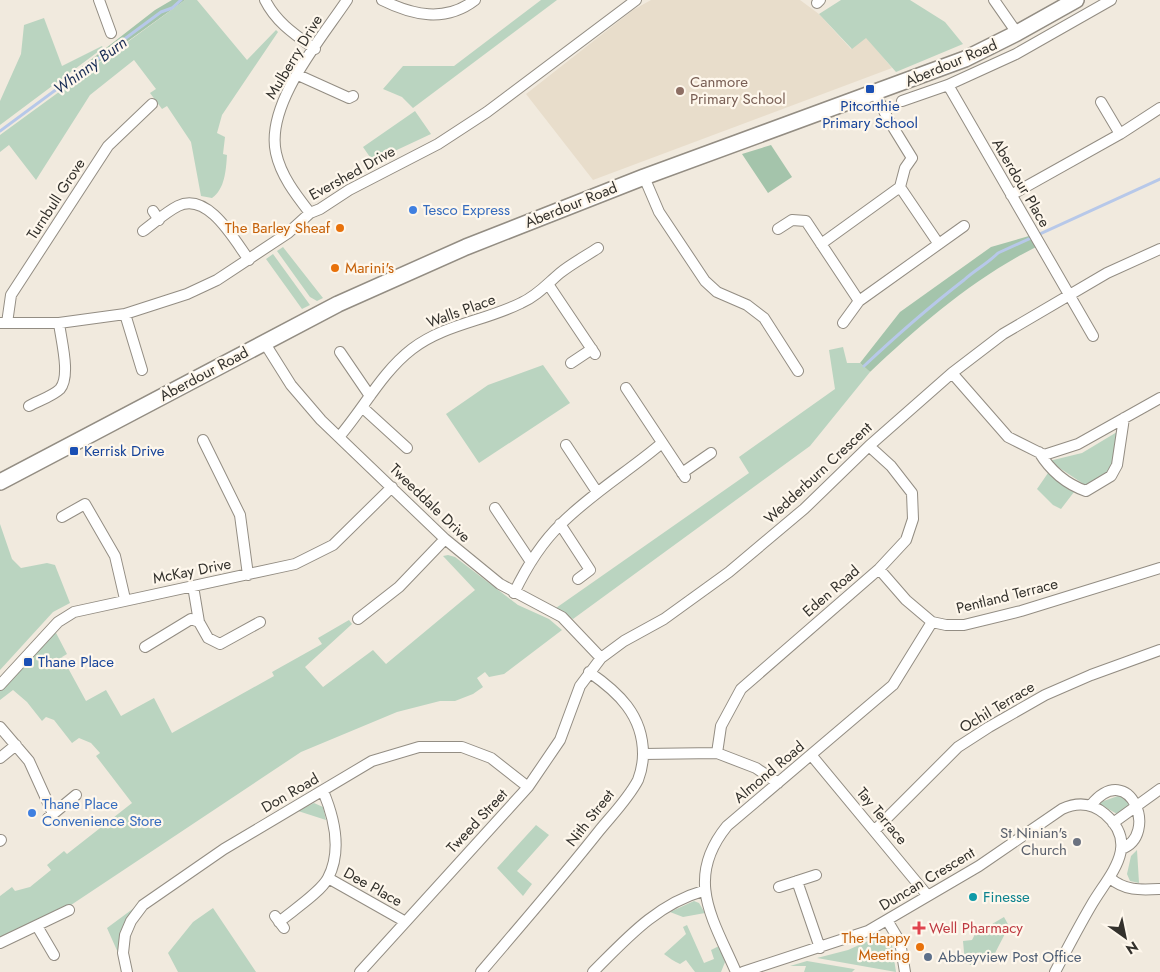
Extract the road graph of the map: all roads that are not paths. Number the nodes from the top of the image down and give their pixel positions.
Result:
1 (99, 0) edge
2 (265, 0) edge
3 (348, 0) edge
4 (382, 0) edge
5 (475, 0) edge
6 (636, 0) edge
7 (994, 0) edge
8 (1076, 0) edge
9 (1111, 0) edge
10 (111, 33) dead end
11 (1018, 33) junction
12 (314, 49) junction
13 (298, 75) junction
14 (948, 85) junction
15 (875, 93) junction
16 (353, 96) dead end
17 (902, 101) dead end
18 (1101, 102) dead end
19 (152, 104) dead end
20 (1160, 108) edge
21 (1120, 134) junction
22 (644, 176) junction
23 (900, 187) junction
24 (1011, 195) junction
25 (310, 213) junction
26 (964, 226) dead end
27 (778, 229) dead end
28 (143, 231) dead end
29 (938, 243) junction
30 (821, 244) junction
31 (598, 248) dead end
32 (1160, 249) edge
33 (249, 260) junction
34 (548, 284) junction
35 (1068, 295) junction
36 (859, 302) junction
37 (125, 314) junction
38 (4, 323) edge
39 (59, 323) junction
40 (843, 323) dead end
41 (1093, 336) dead end
42 (264, 342) junction
43 (340, 352) dead end
44 (571, 363) dead end
45 (142, 370) dead end
46 (798, 370) dead end
47 (952, 373) junction
48 (626, 388) dead end
49 (370, 396) junction
50 (1160, 398) edge
51 (29, 406) dead end
52 (362, 407) junction
53 (1124, 418) junction
54 (339, 436) junction
55 (203, 440) dead end
56 (662, 443) junction
57 (566, 445) dead end
58 (868, 446) junction
59 (407, 448) dead end
60 (1039, 452) junction
61 (711, 453) dead end
62 (0, 482) edge
63 (392, 487) junction
64 (598, 492) junction
65 (495, 508) dead end
66 (62, 516) dead end
67 (560, 524) junction
68 (445, 539) junction
69 (531, 562) junction
70 (1160, 568) edge
71 (879, 569) junction
72 (248, 576) junction
73 (578, 579) dead end
74 (193, 586) junction
75 (514, 593) junction
76 (125, 599) junction
77 (358, 620) dead end
78 (200, 622) junction
79 (260, 622) dead end
80 (932, 622) junction
81 (145, 647) dead end
82 (1160, 650) edge
83 (601, 658) junction
84 (589, 672) junction
85 (0, 685) edge
86 (0, 727) edge
87 (16, 745) junction
88 (717, 753) junction
89 (643, 754) junction
90 (812, 756) junction
91 (0, 758) edge
92 (778, 783) junction
93 (528, 787) junction
94 (1160, 789) edge
95 (323, 791) junction
96 (76, 795) dead end
97 (1141, 803) junction
98 (1091, 806) junction
99 (1113, 823) junction
100 (875, 830) junction
101 (1121, 849) junction
102 (816, 875) dead end
103 (328, 878) junction
104 (1110, 878) junction
105 (797, 881) junction
106 (779, 887) dead end
107 (1160, 889) edge
108 (703, 891) junction
109 (928, 896) junction
110 (69, 910) dead end
111 (887, 920) junction
112 (404, 921) junction
113 (279, 922) dead end
114 (37, 926) junction
115 (0, 943) edge
116 (820, 948) junction
117 (54, 955) dead end
118 (127, 972) edge
119 (360, 972) edge
120 (481, 972) edge
121 (593, 972) edge
122 (736, 972) edge
123 (743, 972) edge
124 (905, 972) edge
125 (1055, 972) edge

1 - 10 street
2 - 12 street
3 - 12 street, Mulberry Drive
4 - 5 street
6 - 25 street, Evershed Drive
7 - 11 street
8 - 11 main road, Aberdour Road
9 - 14 street, Aberdour Road
11 - 15 main road, Aberdour Road
12 - 13 street, Mulberry Drive
13 - 16 street
13 - 25 street, Mulberry Drive
14 - 17 street, Aberdour Road
14 - 24 street, Aberdour Place
15 - 22 main road, Aberdour Road
15 - 23 street
18 - 21 street
19 - 38 street, Turnbull Grove
20 - 21 street
21 - 24 street
22 - 42 main road, Aberdour Road
22 - 46 street
23 - 29 street
23 - 30 street
24 - 35 street, Aberdour Place
25 - 33 street, Evershed Drive
26 - 29 street
27 - 30 street
28 - 33 street
29 - 36 street
30 - 36 street
31 - 34 street, Walls Place
32 - 35 street, Wedderburn Crescent
33 - 37 street, Evershed Drive
34 - 44 street
34 - 49 street, Walls Place
35 - 41 street
35 - 47 street, Wedderburn Crescent
36 - 40 street
37 - 39 street, Evershed Drive
37 - 45 street
38 - 39 street, Evershed Drive
39 - 51 street
42 - 54 street, Tweeddale Drive
42 - 62 main road, Aberdour Road
43 - 49 street
47 - 58 street, Wedderburn Crescent
47 - 60 street
48 - 56 street
49 - 52 street, Walls Place
50 - 53 street
52 - 54 street, Walls Place
52 - 59 street
53 - 60 street
53 - 60 street
54 - 63 street, Tweeddale Drive
55 - 72 street
56 - 61 street
56 - 64 street
57 - 64 street
58 - 71 street, Eden Road
58 - 83 street, Wedderburn Crescent
63 - 68 street, Tweeddale Drive
63 - 72 street, McKay Drive
64 - 67 street
65 - 69 street
66 - 76 street
67 - 69 street
67 - 73 street
68 - 75 street, Tweeddale Drive
68 - 77 street
69 - 75 street
70 - 80 street, Pentland Terrace
71 - 80 street
71 - 88 street, Eden Road
72 - 74 street, McKay Drive
74 - 76 street, McKay Drive
74 - 78 street
75 - 83 street, Tweeddale Drive
76 - 85 street, McKay Drive
78 - 79 street
78 - 81 street
80 - 90 street, Almond Road
82 - 100 street, Ochil Terrace
83 - 84 street, Wedderburn Crescent
84 - 89 street, Nith Street
84 - 93 street, Tweed Street
86 - 87 street
87 - 91 street
87 - 96 street
88 - 89 street
88 - 92 street
89 - 120 street, Nith Street
90 - 92 street, Almond Road
90 - 100 street, Tay Terrace
92 - 108 street, Almond Road
93 - 95 street, Don Road
93 - 112 street, Tweed Street
94 - 97 street
95 - 103 street
95 - 118 street, Don Road
97 - 98 street
97 - 99 street
97 - 101 street
98 - 99 street
98 - 109 street, Duncan Crescent
99 - 101 street
100 - 109 street, Tay Terrace
101 - 104 street
102 - 105 street
103 - 112 street, Dee Place
103 - 113 street
104 - 107 street
104 - 125 street
105 - 106 street
105 - 116 street
108 - 121 street
108 - 122 street
109 - 111 street, Duncan Crescent
110 - 114 street
111 - 116 street, Duncan Crescent
111 - 124 street
112 - 119 street, Tweed Street
114 - 115 street
114 - 117 street
116 - 123 street, Duncan Crescent

